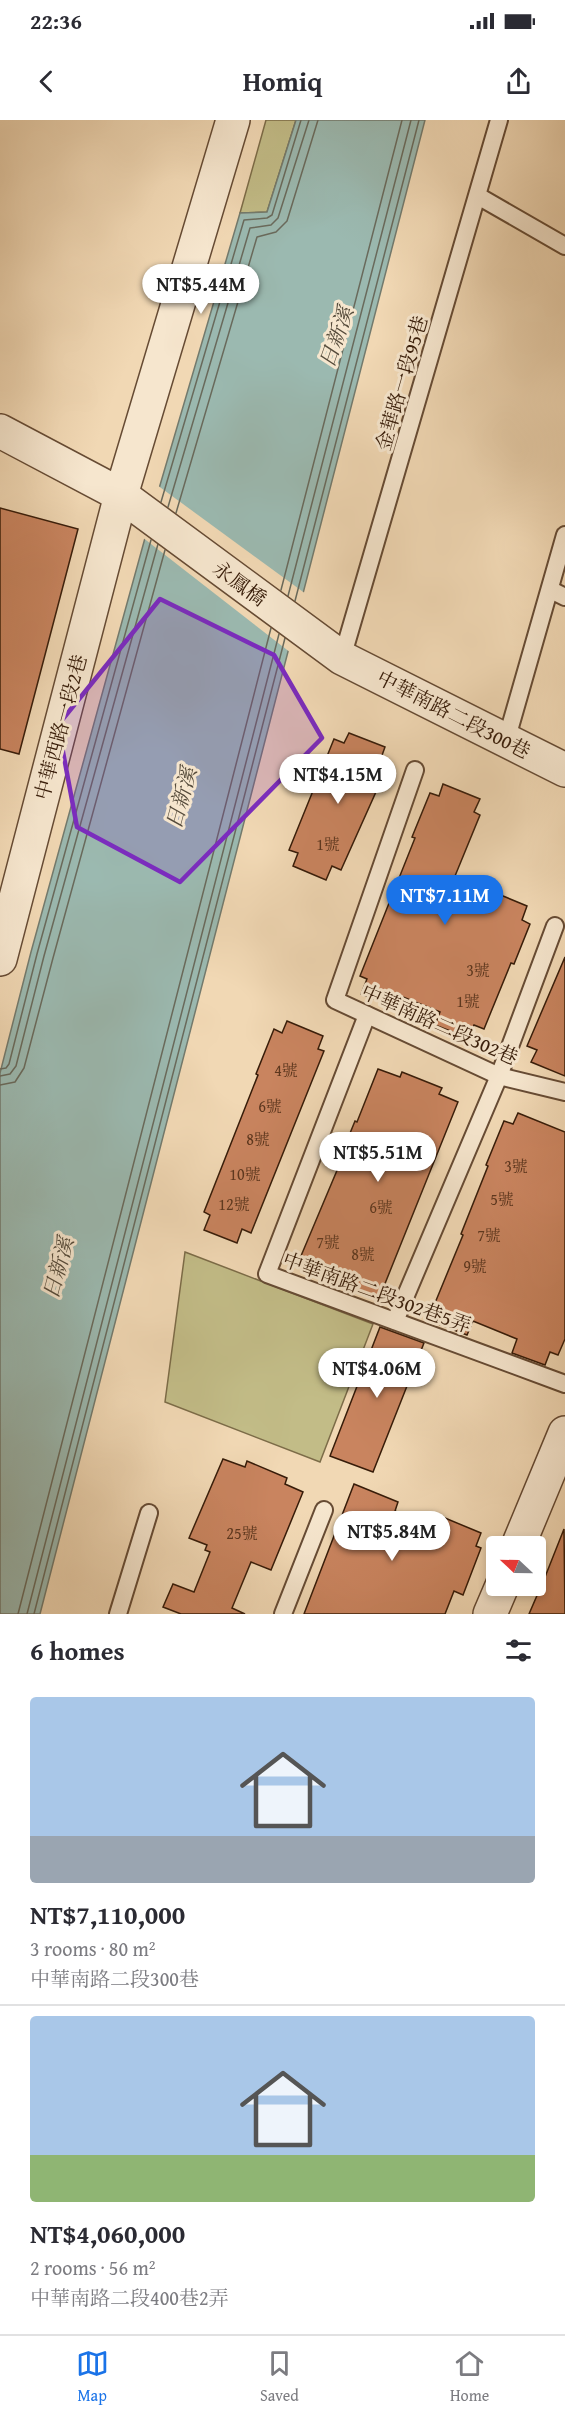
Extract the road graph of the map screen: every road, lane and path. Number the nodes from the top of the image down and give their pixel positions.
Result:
1 (233, 120) edge
2 (500, 120) edge
3 (478, 196) junction
4 (565, 246) edge
5 (0, 431) edge
6 (129, 502) junction
7 (565, 535) edge
8 (558, 593) edge
9 (342, 658) junction
10 (506, 741) junction
11 (415, 770) dead end
12 (565, 770) edge
13 (555, 926) dead end
14 (0, 959) edge
15 (367, 1015) junction
16 (499, 1076) junction
17 (565, 1092) edge
18 (395, 1322) junction
19 (565, 1384) edge
20 (565, 1433) edge
21 (324, 1510) dead end
22 (150, 1513) dead end
23 (522, 1536) edge
24 (498, 1596) edge
25 (118, 1614) edge
26 (283, 1614) edge
27 (490, 1614) edge

1 - 6 street, 中華西路一段2巷
2 - 3 lane, 金華路一段95巷
3 - 4 lane
3 - 9 lane, 金華路一段95巷
5 - 6 street, 永鳳橋
6 - 9 street, 永鳳橋
6 - 14 street, 中華西路一段2巷
7 - 8 lane
8 - 10 lane
9 - 10 street, 中華南路二段300巷
10 - 12 street, 中華南路二段300巷
11 - 15 lane, 中華南路二段302巷
13 - 16 lane
15 - 16 lane, 中華南路二段302巷
15 - 18 lane, 中華南路二段302巷5弄
16 - 17 lane, 中華南路二段302巷
16 - 18 lane
18 - 19 lane, 中華南路二段302巷5弄
20 - 23 street
21 - 26 lane
22 - 25 lane
24 - 27 street

